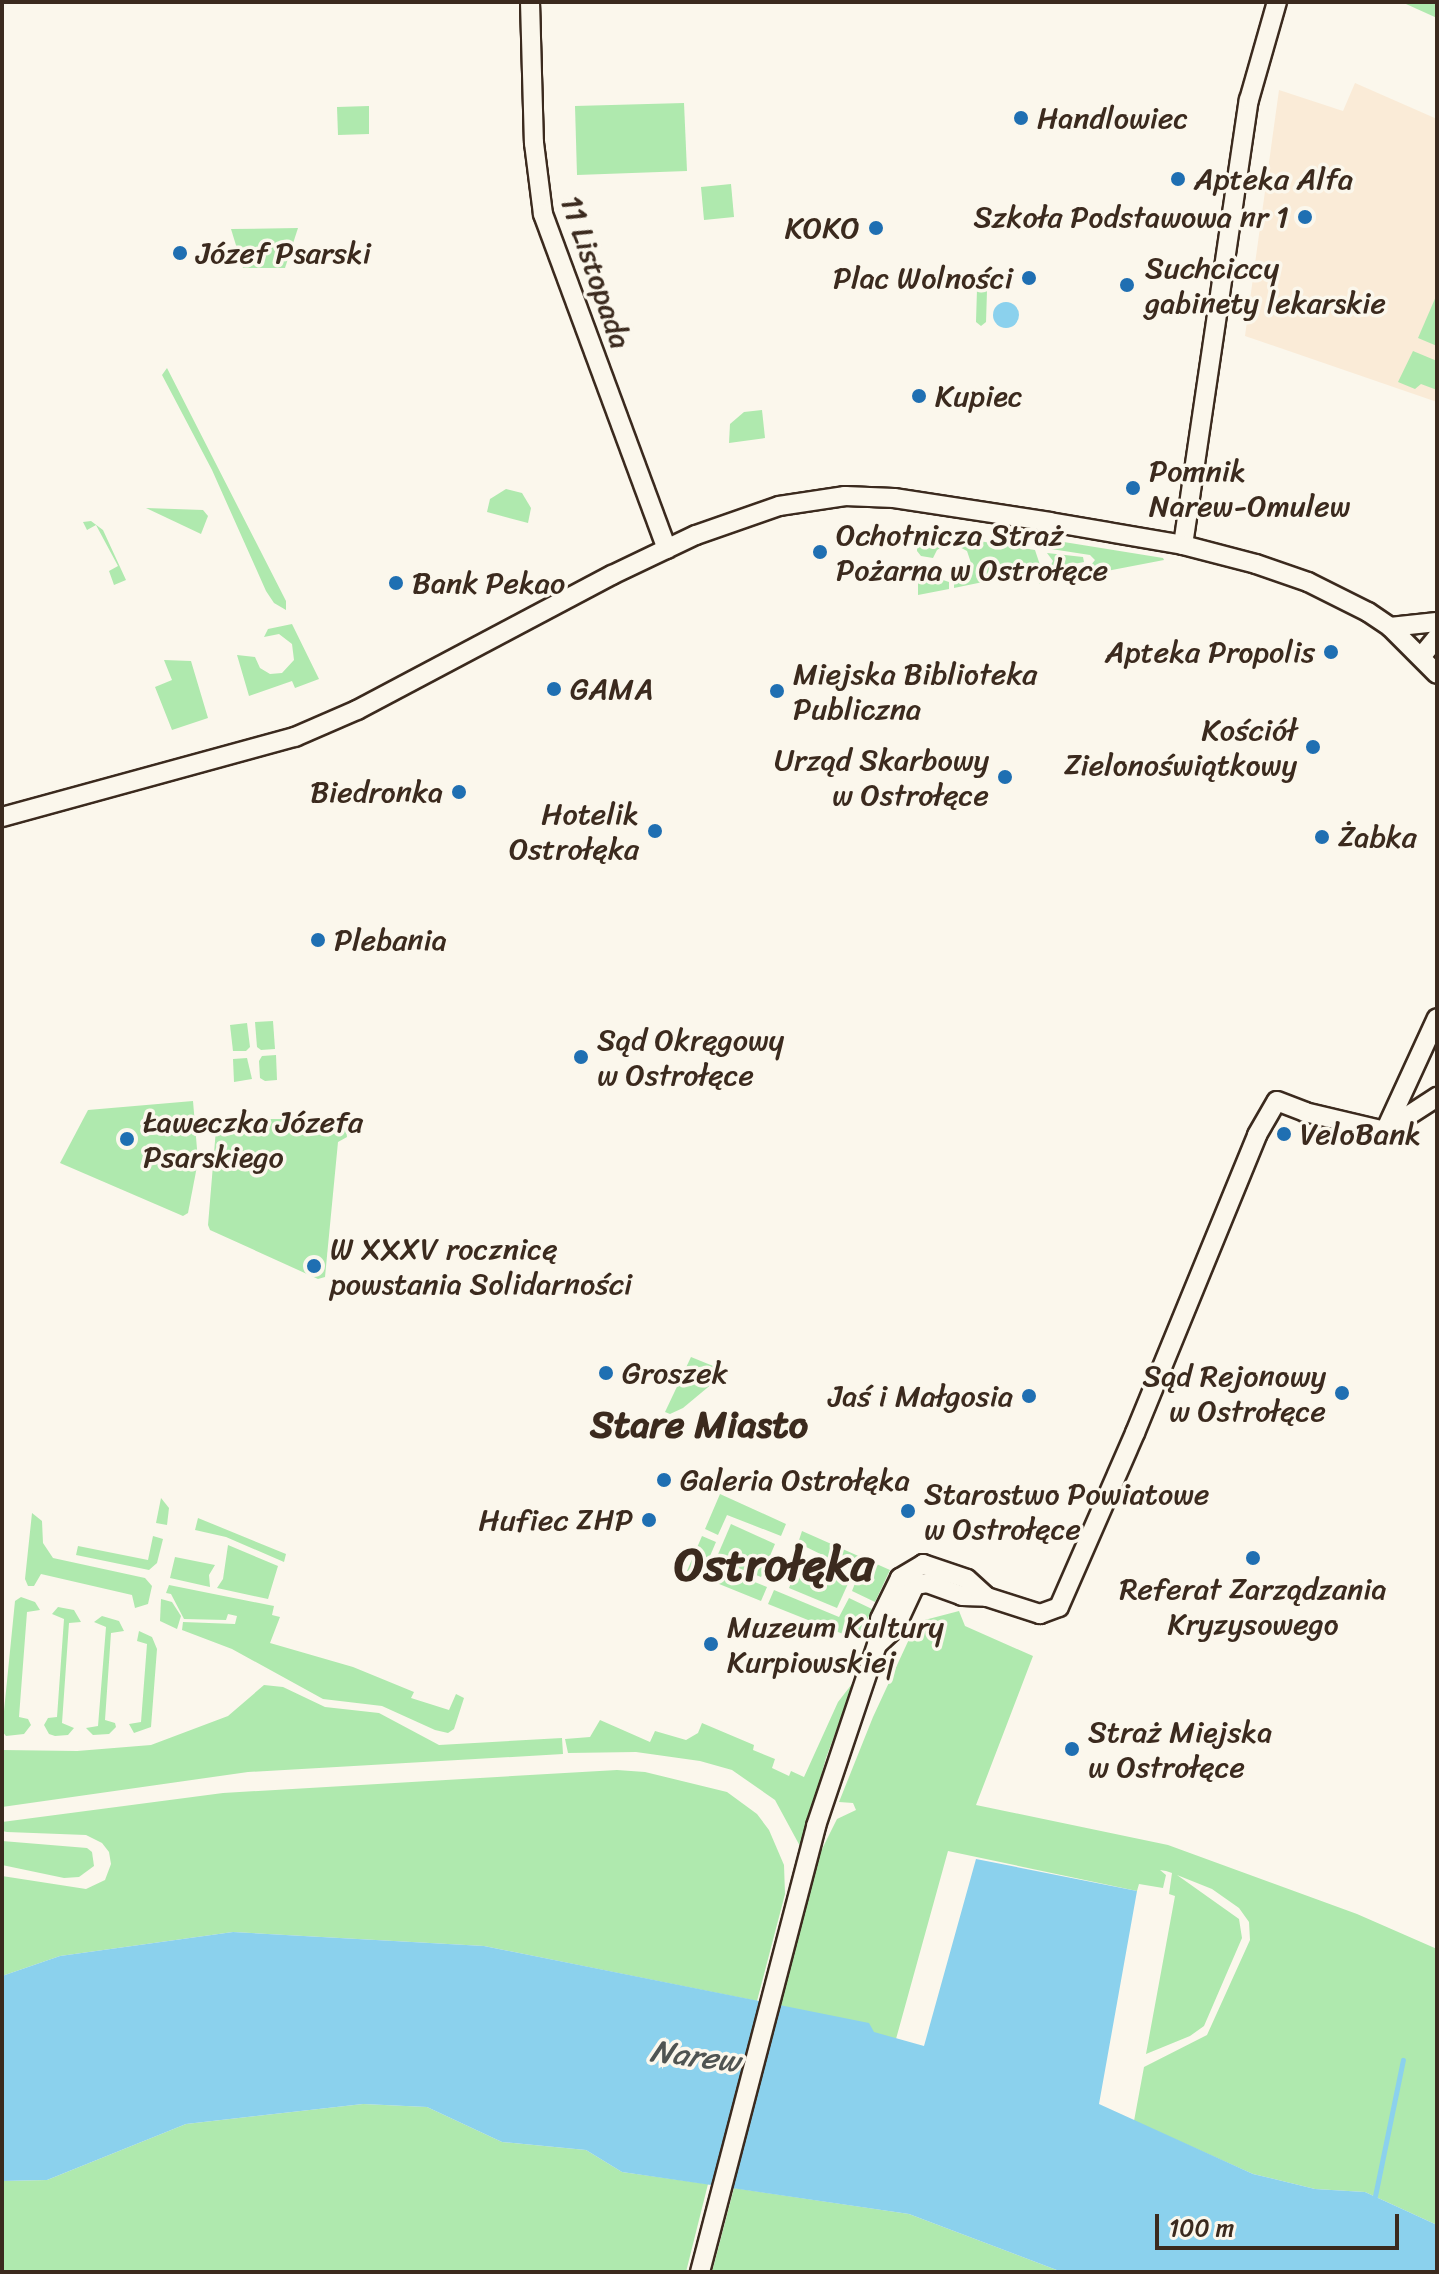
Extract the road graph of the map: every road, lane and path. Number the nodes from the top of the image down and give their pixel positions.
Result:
1 (530, 2) edge
2 (1277, 2) edge
3 (1183, 545) junction
4 (667, 549) junction
5 (1437, 622) edge
6 (1390, 627) junction
7 (1437, 637) edge
8 (1421, 657) junction
9 (1437, 674) edge
10 (2, 817) edge
11 (1437, 1018) edge
12 (1437, 1097) edge
13 (1385, 1131) junction
14 (987, 1597) junction
15 (877, 1645) junction
16 (700, 2272) edge

1 - 4 street, 11 Listopada
2 - 3 street
3 - 4 street
3 - 6 street
4 - 10 street
5 - 6 street
6 - 8 street
7 - 8 street
8 - 9 street
11 - 13 street
12 - 13 street
13 - 14 street
14 - 15 street
14 - 15 street
15 - 16 street

